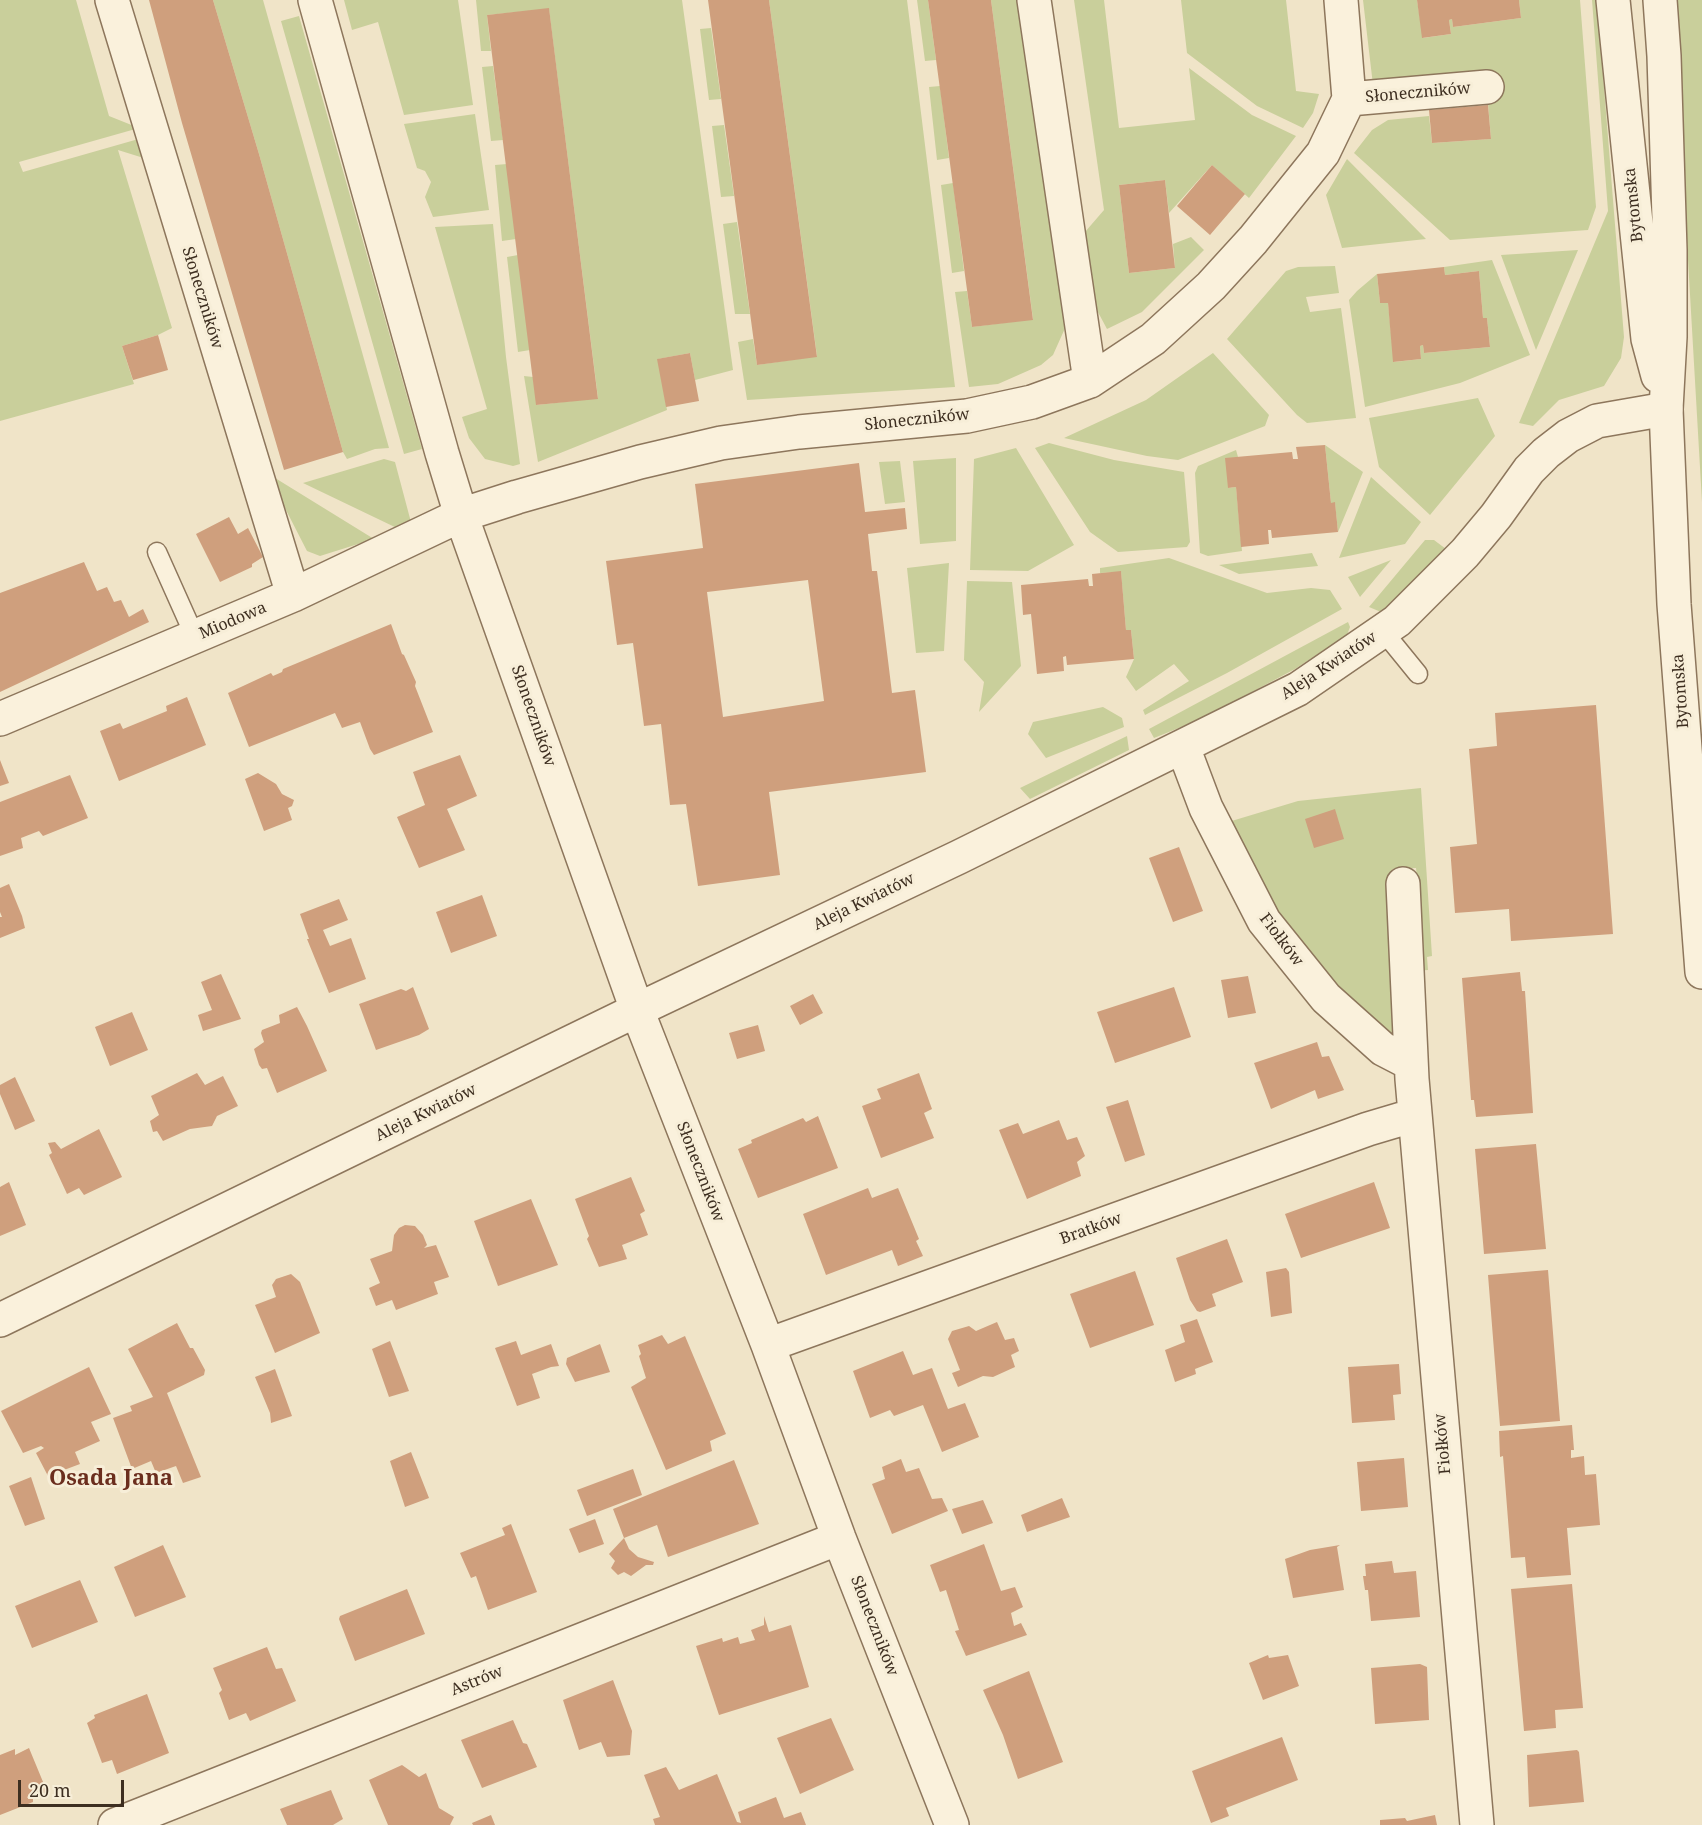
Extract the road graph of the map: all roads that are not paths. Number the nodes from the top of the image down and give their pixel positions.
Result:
1 (112, 0) edge
2 (315, 0) edge
3 (1034, 0) edge
4 (1341, 0) edge
5 (1612, 0) edge
6 (1660, 0) edge
7 (1487, 87) dead end
8 (1349, 99) junction
9 (1090, 381) junction
10 (1666, 409) junction
11 (461, 515) junction
12 (157, 552) dead end
13 (293, 595) junction
14 (1383, 631) junction
15 (195, 637) junction
16 (1419, 674) dead end
17 (0, 719) edge
18 (1183, 747) junction
19 (1403, 884) dead end
20 (1702, 972) edge
21 (638, 1010) junction
22 (1410, 1063) junction
23 (1414, 1115) junction
24 (0, 1320) edge
25 (768, 1345) junction
26 (839, 1539) junction
27 (115, 1825) edge
28 (952, 1825) edge
29 (1477, 1825) edge

1 - 13 street, Słoneczników
2 - 11 street, Słoneczników
3 - 9 street
4 - 8 street, Słoneczników
5 - 10 street, Bytomska
6 - 10 street, Bytomska
7 - 8 street, Słoneczników
8 - 9 street, Słoneczników
9 - 11 street, Słoneczników
10 - 14 street, Aleja Kwiatów
10 - 20 street, Bytomska
11 - 13 street, Miodowa
11 - 21 street, Słoneczników
12 - 15 lane
13 - 15 street, Miodowa
14 - 16 lane
14 - 18 street, Aleja Kwiatów
15 - 17 street, Miodowa
18 - 21 street, Aleja Kwiatów
18 - 22 street, Fiołków
19 - 22 street, Fiołków
21 - 24 street, Aleja Kwiatów
21 - 25 street, Słoneczników
22 - 23 street, Fiołków
23 - 25 street, Bratków
23 - 29 street, Fiołków
25 - 26 street, Słoneczników
26 - 27 street, Astrów
26 - 28 street, Słoneczników

